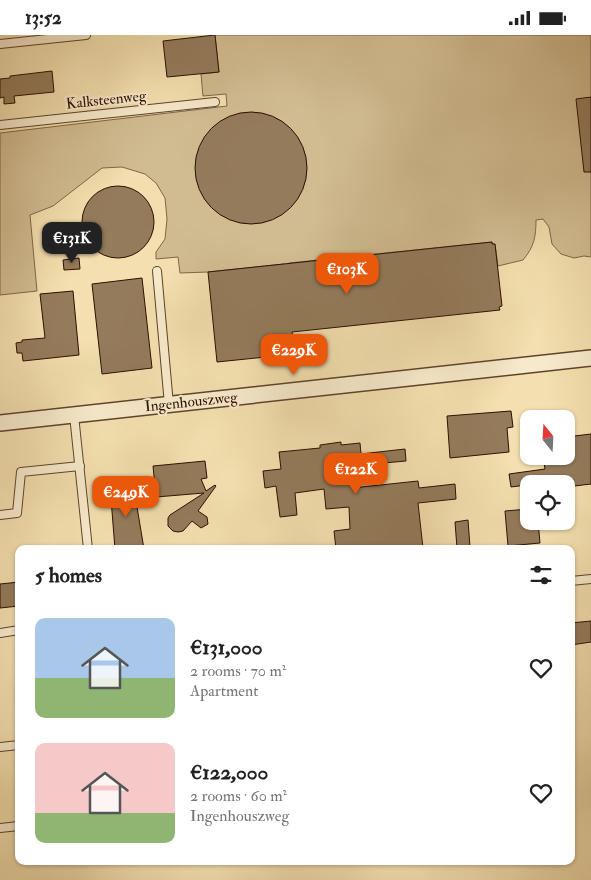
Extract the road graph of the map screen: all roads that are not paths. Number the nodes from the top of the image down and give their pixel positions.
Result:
1 (86, 35) edge
2 (0, 44) edge
3 (216, 102) dead end
4 (0, 125) edge
5 (157, 271) dead end
6 (591, 358) edge
7 (169, 405) junction
8 (74, 415) junction
9 (0, 423) edge
10 (80, 466) junction
11 (0, 515) edge
12 (88, 545) edge
13 (591, 579) edge
14 (575, 581) edge
15 (15, 631) edge
16 (0, 633) edge
17 (15, 745) edge
18 (0, 747) edge
19 (15, 826) edge
20 (0, 828) edge

1 - 2 lane
3 - 4 lane, Kalksteenweg
5 - 7 lane
6 - 7 street, Ingenhouszweg
7 - 8 street, Ingenhouszweg
8 - 9 street, Ingenhouszweg
8 - 10 lane
10 - 11 lane
10 - 12 lane
13 - 14 lane
15 - 16 lane
17 - 18 lane
19 - 20 lane

